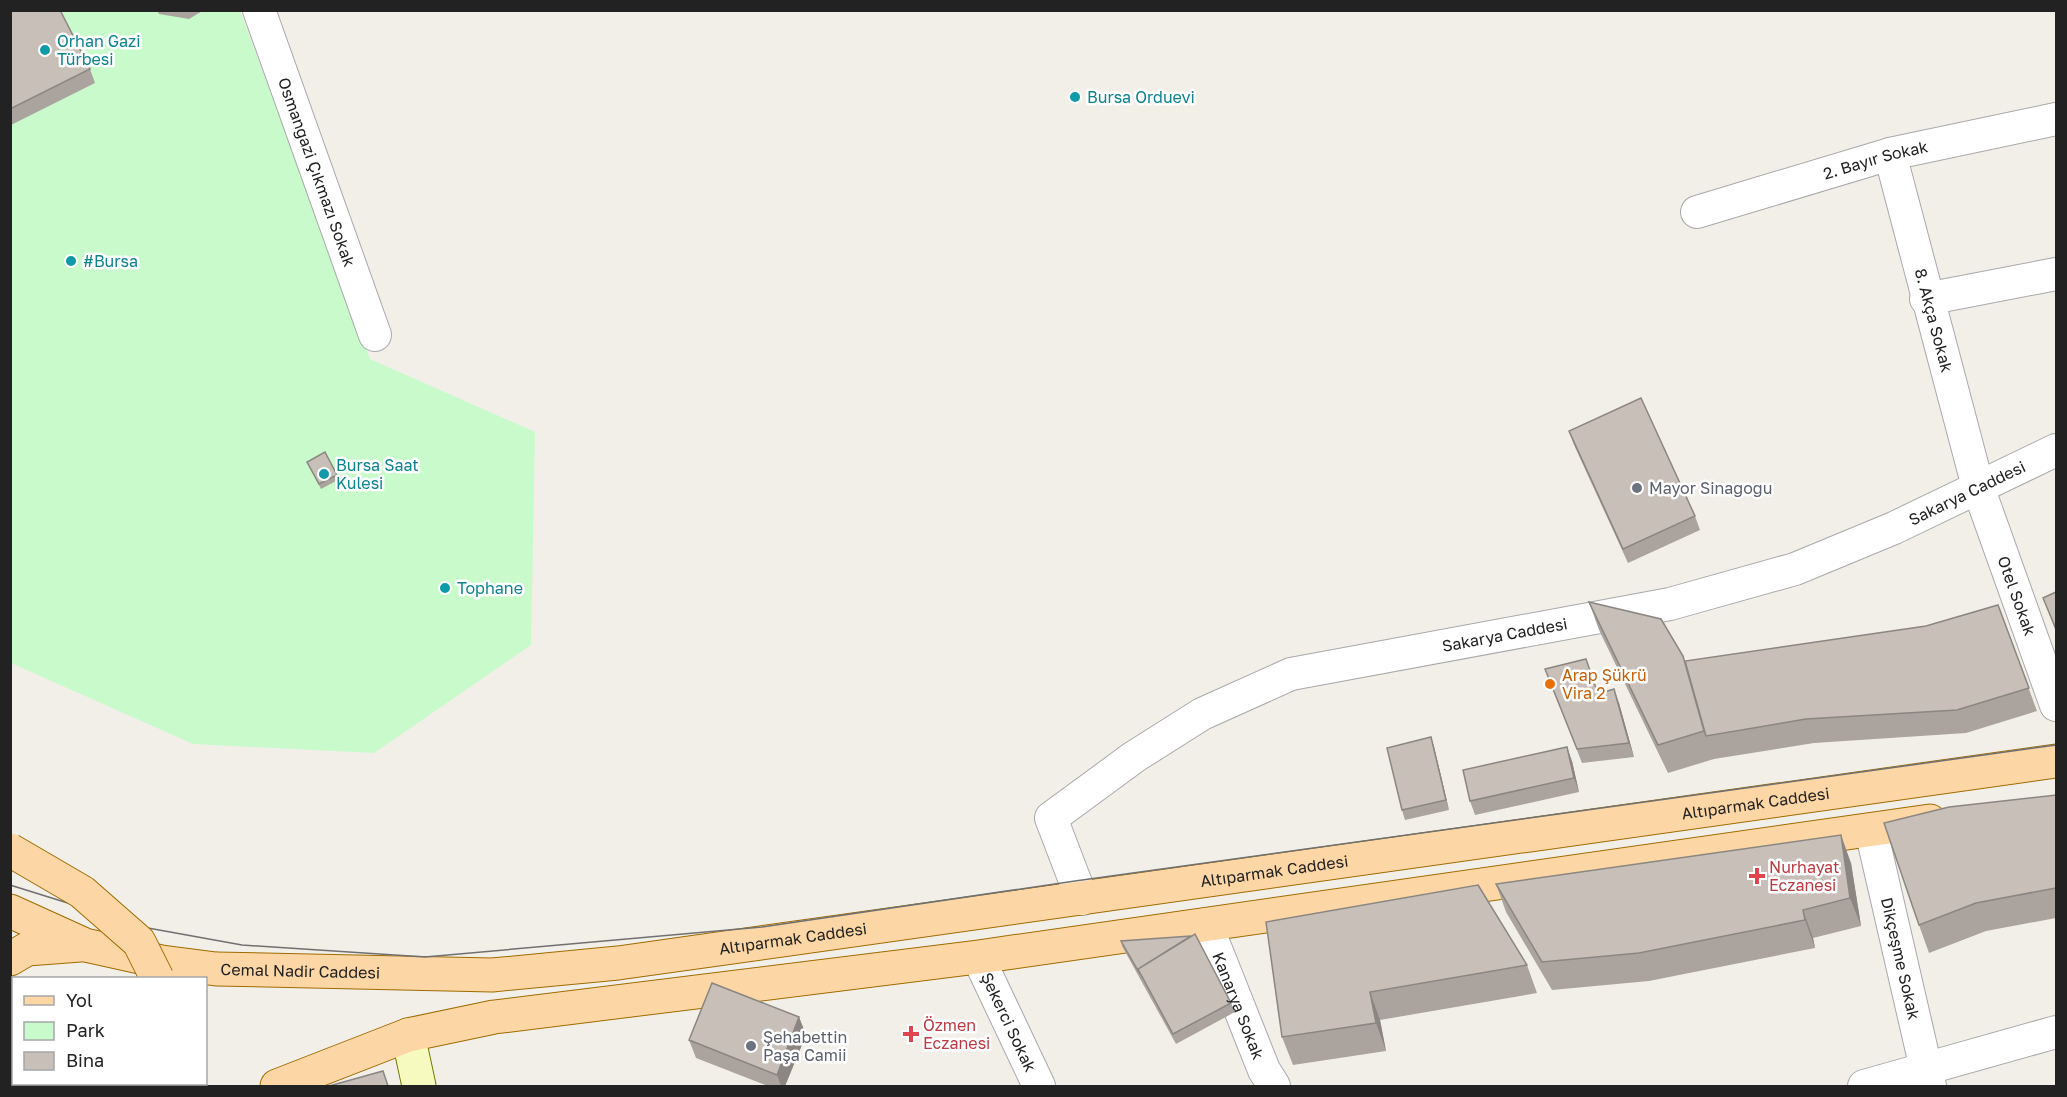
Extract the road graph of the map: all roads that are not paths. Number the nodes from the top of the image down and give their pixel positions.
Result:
1 (259, 10) edge
2 (2056, 119) edge
3 (1890, 154) junction
4 (1697, 212) dead end
5 (2056, 274) edge
6 (1926, 299) junction
7 (375, 335) dead end
8 (2056, 450) edge
9 (1978, 487) junction
10 (2056, 705) edge
11 (2056, 761) edge
12 (1964, 816) edge
13 (1871, 830) junction
14 (10, 850) edge
15 (1082, 899) junction
16 (10, 911) edge
17 (1206, 924) junction
18 (85, 945) junction
19 (978, 957) junction
20 (10, 958) edge
21 (165, 973) edge
22 (492, 975) joint
23 (2056, 1032) edge
24 (408, 1035) junction
25 (1927, 1077) edge
26 (277, 1086) edge
27 (419, 1086) edge
28 (1039, 1086) edge
29 (1274, 1086) edge
30 (1864, 1086) edge

1 - 7 street, Osmangazi Çıkmazı Sokak
2 - 3 street, 2. Bayır Sokak
3 - 4 street, 2. Bayır Sokak
3 - 6 street, 8. Akça Sokak
5 - 6 street
6 - 9 street, 8. Akça Sokak
8 - 9 street, Sakarya Caddesi
9 - 10 street, Otel Sokak
9 - 15 street, Sakarya Caddesi
11 - 15 main road, Altıparmak Caddesi
12 - 13 main road
13 - 17 main road
13 - 25 street, Dikçeşme Sokak
14 - 21 main road, bridge
15 - 22 main road, Altıparmak Caddesi
16 - 18 main road, Cemal Nadir Caddesi
17 - 19 main road
17 - 29 street, Kanarya Sokak
18 - 20 main road
18 - 21 main road, Cemal Nadir Caddesi
19 - 24 main road
19 - 28 street, Şekerci Sokak
21 - 22 main road, Cemal Nadir Caddesi
23 - 25 street
24 - 26 main road
24 - 27 main road
25 - 30 street

